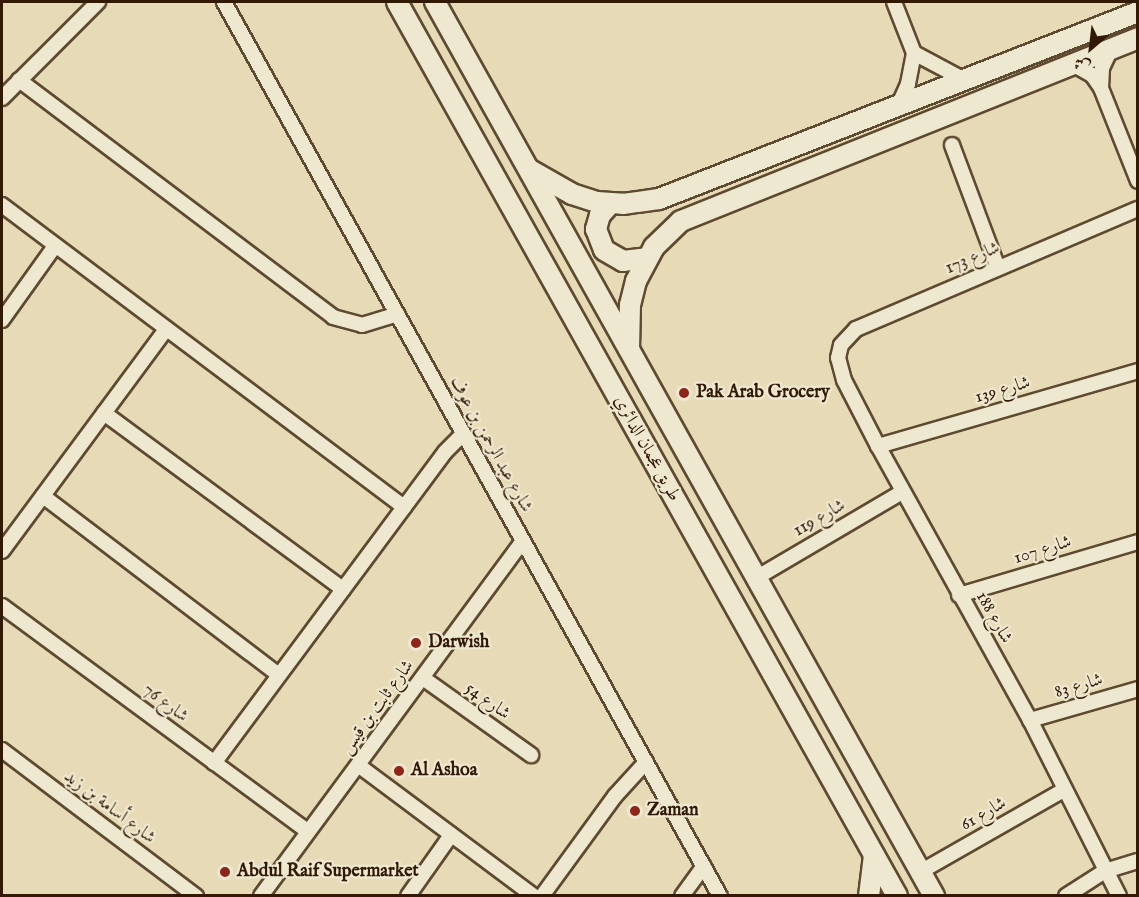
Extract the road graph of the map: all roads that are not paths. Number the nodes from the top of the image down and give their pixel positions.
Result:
1 (217, 2) edge
2 (397, 2) edge
3 (435, 2) edge
4 (894, 2) edge
5 (90, 4) edge
6 (226, 7) edge
7 (1137, 12) edge
8 (1137, 38) edge
9 (1111, 49) junction
10 (914, 53) junction
11 (1072, 64) junction
12 (963, 79) junction
13 (19, 80) junction
14 (1101, 88) junction
15 (2, 99) edge
16 (899, 104) junction
17 (952, 145) dead end
18 (528, 169) junction
19 (1137, 181) edge
20 (610, 204) junction
21 (2, 206) edge
22 (1137, 209) edge
23 (55, 246) junction
24 (647, 258) junction
25 (998, 268) junction
26 (397, 314) junction
27 (2, 320) edge
28 (166, 329) junction
29 (629, 351) junction
30 (838, 358) joint
31 (1137, 371) edge
32 (104, 413) junction
33 (463, 434) junction
34 (878, 446) junction
35 (902, 492) junction
36 (43, 496) junction
37 (404, 507) junction
38 (523, 541) junction
39 (1137, 542) edge
40 (2, 551) edge
41 (756, 578) junction
42 (343, 589) junction
43 (959, 595) junction
44 (2, 606) edge
45 (279, 675) junction
46 (423, 678) junction
47 (1137, 689) edge
48 (1030, 720) junction
49 (2, 750) edge
50 (531, 755) dead end
51 (646, 762) junction
52 (214, 763) junction
53 (358, 765) junction
54 (1065, 790) junction
55 (308, 832) junction
56 (452, 835) junction
57 (874, 855) junction
58 (1137, 861) edge
59 (704, 866) junction
60 (1105, 871) junction
61 (921, 872) junction
62 (196, 896) edge
63 (261, 896) edge
64 (408, 896) edge
65 (534, 896) edge
66 (542, 896) edge
67 (682, 896) edge
68 (720, 896) edge
69 (869, 896) edge
70 (897, 896) edge
71 (934, 896) edge
72 (1066, 896) edge
73 (1119, 896) edge

1 - 6 street, شارع عبد الرحمن بن عوف
2 - 57 main road, طريق عجمان الدائري
3 - 18 main road, طريق عجمان الدائري
4 - 10 street
5 - 13 street
6 - 26 street, شارع عبد الرحمن بن عوف
7 - 12 main road
8 - 9 main road
9 - 11 main road
9 - 14 street
10 - 12 street
10 - 16 street
11 - 14 street
11 - 24 main road
12 - 16 main road
13 - 15 street
13 - 26 street
14 - 19 street
16 - 20 main road
17 - 25 street
18 - 20 main road
18 - 29 main road, طريق عجمان الدائري
20 - 24 main road
21 - 23 street
22 - 25 street, شارع 173
23 - 27 street
23 - 28 street
24 - 29 main road
25 - 30 street, شارع 173
26 - 33 street, شارع عبد الرحمن بن عوف
28 - 32 street
28 - 37 street
29 - 41 main road, طريق عجمان الدائري
30 - 34 street, شارع 188
31 - 34 street, شارع 139
32 - 36 street
32 - 42 street
33 - 37 street
33 - 38 street, شارع عبد الرحمن بن عوف
34 - 35 street, شارع 188
35 - 41 street, شارع 119
35 - 43 street, شارع 188
36 - 40 street
36 - 45 street
37 - 42 street
38 - 46 street, شارع ثابت بن قيس
38 - 51 street, شارع عبد الرحمن بن عوف
39 - 43 street, شارع 107
41 - 61 main road, طريق عجمان الدائري
42 - 45 street
43 - 48 street, شارع 188
44 - 52 street, شارع 76
45 - 52 street
46 - 50 street, شارع 54
46 - 53 street, شارع ثابت بن قيس
47 - 48 street, شارع 83
48 - 54 street, شارع 188
49 - 62 street, شارع أسامة بن زيد
51 - 59 street, شارع عبد الرحمن بن عوف
51 - 66 street
52 - 55 street, شارع 76
53 - 55 street, شارع ثابت بن قيس
53 - 56 street
54 - 60 street, شارع 188
54 - 61 street, شارع 61
55 - 63 street, شارع ثابت بن قيس
56 - 64 street
56 - 65 street
57 - 69 main road
57 - 70 main road, طريق عجمان الدائري
58 - 60 street
59 - 67 street
59 - 68 street, شارع عبد الرحمن بن عوف
60 - 72 street
60 - 73 street, شارع 188
61 - 71 main road, طريق عجمان الدائري

